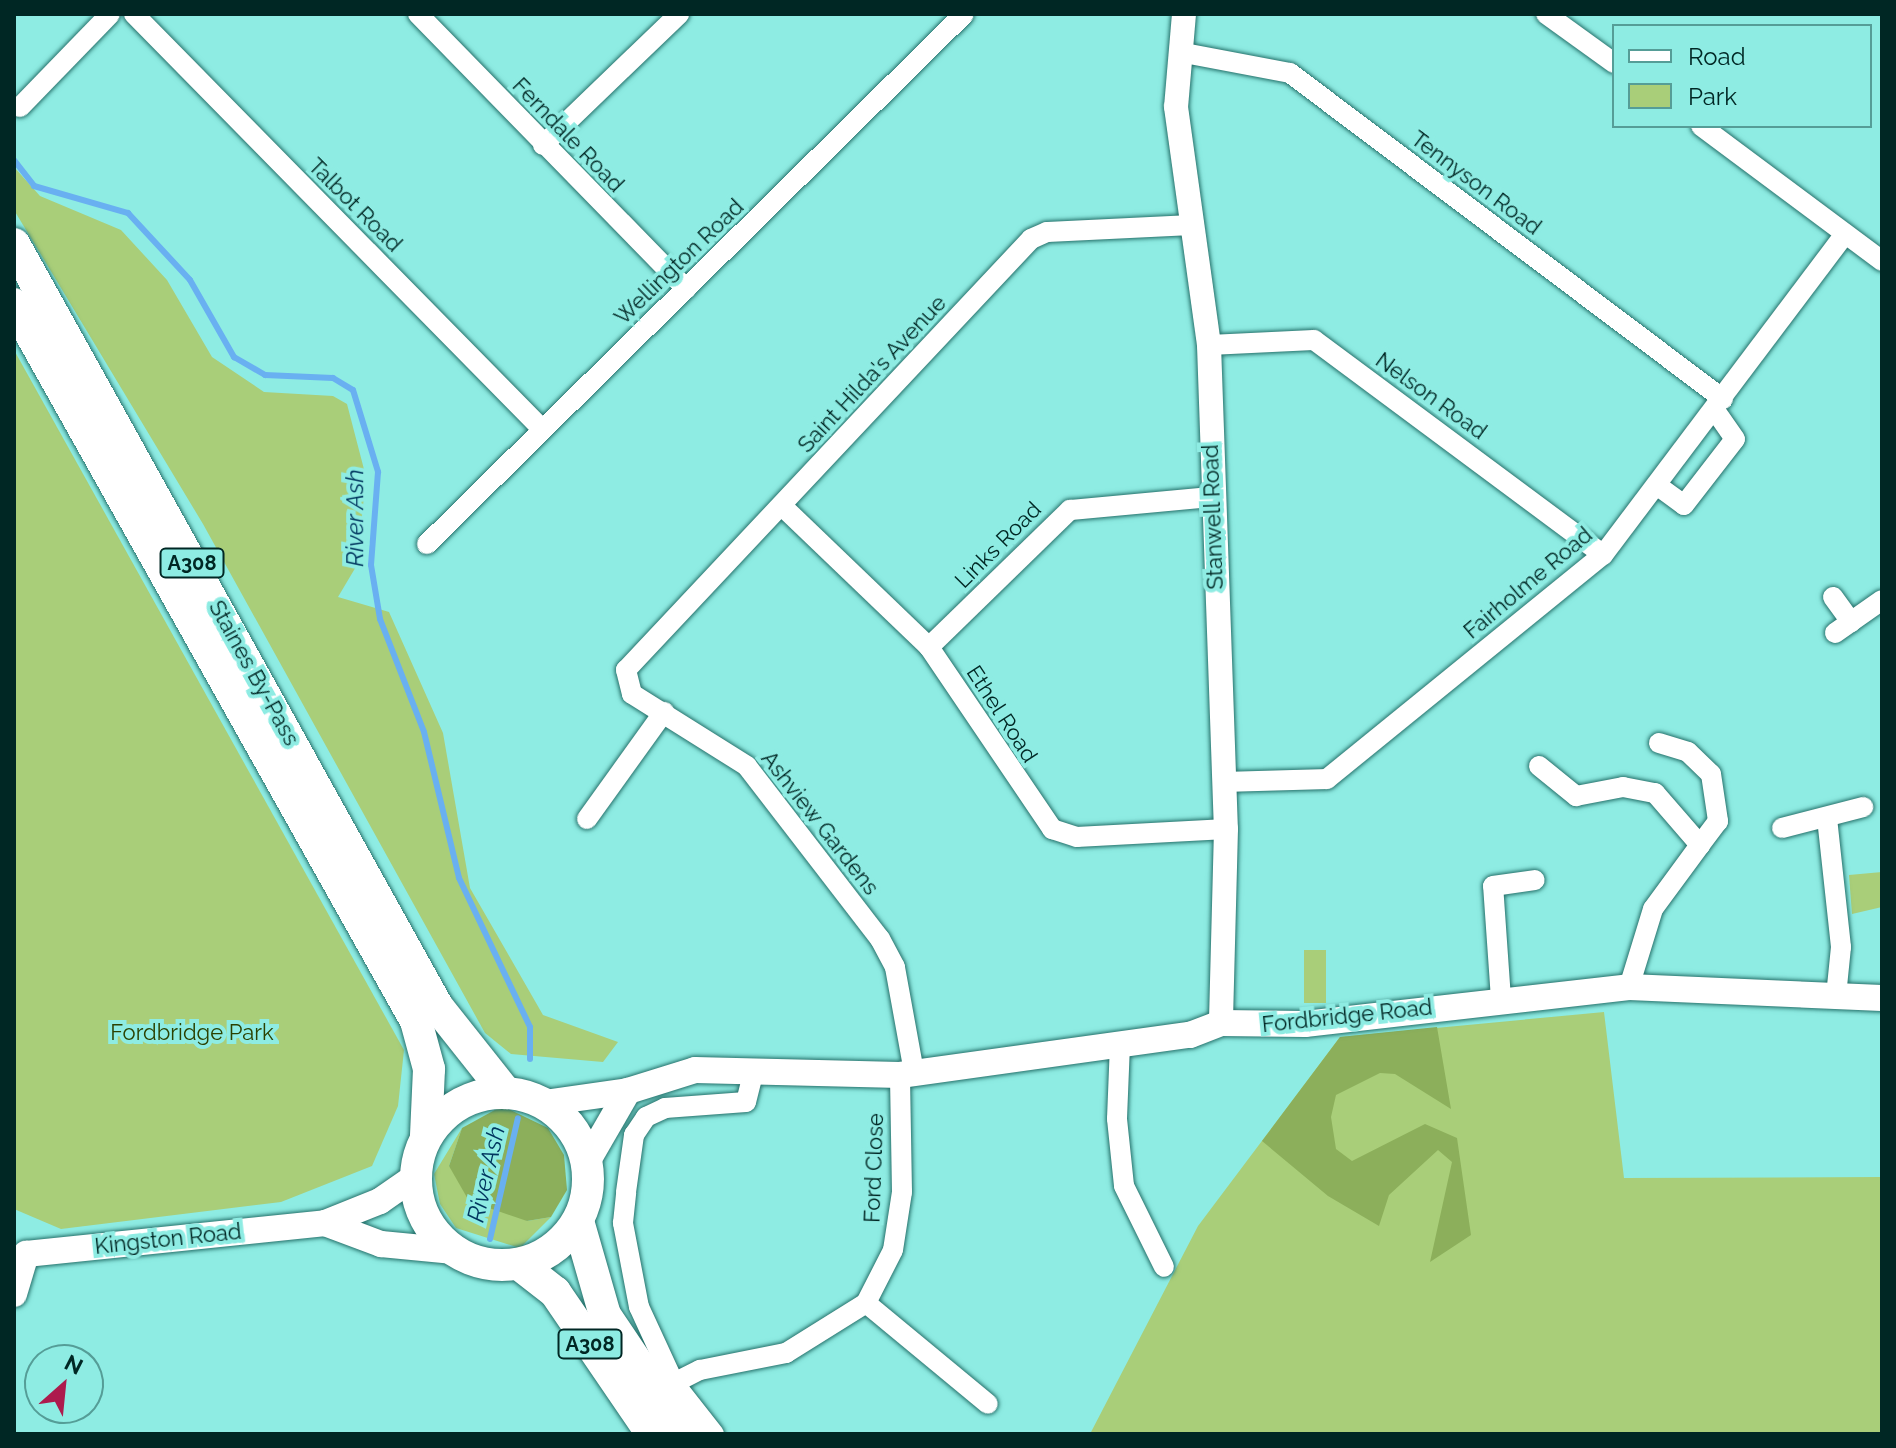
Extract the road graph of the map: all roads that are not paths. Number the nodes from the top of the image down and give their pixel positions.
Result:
1 (110, 14) edge
2 (134, 14) edge
3 (418, 14) edge
4 (679, 14) edge
5 (964, 14) edge
6 (1184, 14) edge
7 (1546, 14) edge
8 (1179, 52) junction
9 (1612, 62) edge
10 (20, 107) dead end
11 (1704, 128) edge
12 (543, 145) junction
13 (1192, 225) junction
14 (1845, 234) junction
15 (14, 244) edge
16 (1882, 261) edge
17 (686, 289) junction
18 (14, 304) edge
19 (1209, 345) junction
20 (1719, 404) junction
21 (542, 429) junction
22 (1658, 486) junction
23 (1211, 497) junction
24 (782, 506) junction
25 (427, 544) dead end
26 (1603, 555) junction
27 (1833, 597) dead end
28 (1882, 600) edge
29 (929, 647) junction
30 (636, 659) joint
31 (664, 712) junction
32 (1659, 743) dead end
33 (1539, 766) dead end
34 (1224, 782) junction
35 (1863, 807) dead end
36 (1827, 818) junction
37 (587, 819) dead end
38 (1782, 828) dead end
39 (1226, 829) junction
40 (1700, 845) junction
41 (1535, 880) dead end
42 (1629, 987) junction
43 (1836, 996) junction
44 (1882, 998) edge
45 (1501, 999) junction
46 (1221, 1023) junction
47 (1120, 1044) junction
48 (753, 1073) junction
49 (907, 1074) junction
50 (628, 1091) junction
51 (506, 1093) junction
52 (544, 1103) junction
53 (426, 1136) junction
54 (587, 1162) junction
55 (416, 1176) junction
56 (578, 1221) junction
57 (325, 1223) junction
58 (20, 1250) edge
59 (454, 1251) junction
60 (1163, 1256) dead end
61 (519, 1264) junction
62 (14, 1294) edge
63 (866, 1303) junction
64 (674, 1383) junction
65 (988, 1404) dead end
66 (652, 1434) edge
67 (685, 1434) edge
68 (714, 1434) edge

1 - 10 street
2 - 21 street, Talbot Road
3 - 12 street, Ferndale Road
4 - 12 street
5 - 17 street, Wellington Road
6 - 8 street, Stanwell Road
7 - 9 street
8 - 13 street, Stanwell Road
8 - 20 street, Tennyson Road
11 - 14 street
12 - 17 street, Ferndale Road
13 - 19 street, Stanwell Road
13 - 24 street, Saint Hilda's Avenue
14 - 16 street
14 - 20 street, Fairholme Road
15 - 51 highway, Staines By-Pass / A308
17 - 21 street, Wellington Road
18 - 53 highway, Staines By-Pass / A308
19 - 23 street, Stanwell Road
19 - 26 street, Nelson Road
20 - 22 street, Fairholme Road
20 - 22 street
21 - 25 street, Wellington Road
22 - 26 street, Fairholme Road
23 - 29 street, Links Road
23 - 34 street, Stanwell Road
24 - 29 street, Ethel Road
24 - 30 street, Saint Hilda's Avenue
26 - 34 street, Fairholme Road
27 - 28 street
29 - 39 street, Ethel Road
30 - 31 street, Ashview Gardens
31 - 37 street
31 - 49 street, Ashview Gardens
32 - 40 street
33 - 40 street
34 - 39 street, Stanwell Road
35 - 36 street
36 - 38 street
36 - 43 street
39 - 46 street, Stanwell Road
40 - 42 street
41 - 45 street
42 - 43 main road, Fordbridge Road
42 - 45 main road, Fordbridge Road
43 - 44 main road, Fordbridge Road
45 - 46 main road, Fordbridge Road
46 - 47 main road, Fordbridge Road
47 - 49 main road, Fordbridge Road
47 - 60 street
48 - 49 main road, Fordbridge Road
48 - 50 main road, Fordbridge Road
48 - 64 street
49 - 63 street, Ford Close
50 - 52 main road, Fordbridge Road
50 - 54 main road
51 - 52 highway
51 - 53 highway
52 - 54 highway
53 - 55 highway
54 - 56 highway
55 - 57 main road, Kingston Road
55 - 59 highway
56 - 61 highway
56 - 67 highway, A308
57 - 58 main road, Kingston Road
57 - 59 main road, Kingston Road
58 - 62 main road
59 - 61 highway
61 - 66 highway, A308
63 - 64 street
63 - 65 street
64 - 68 street

